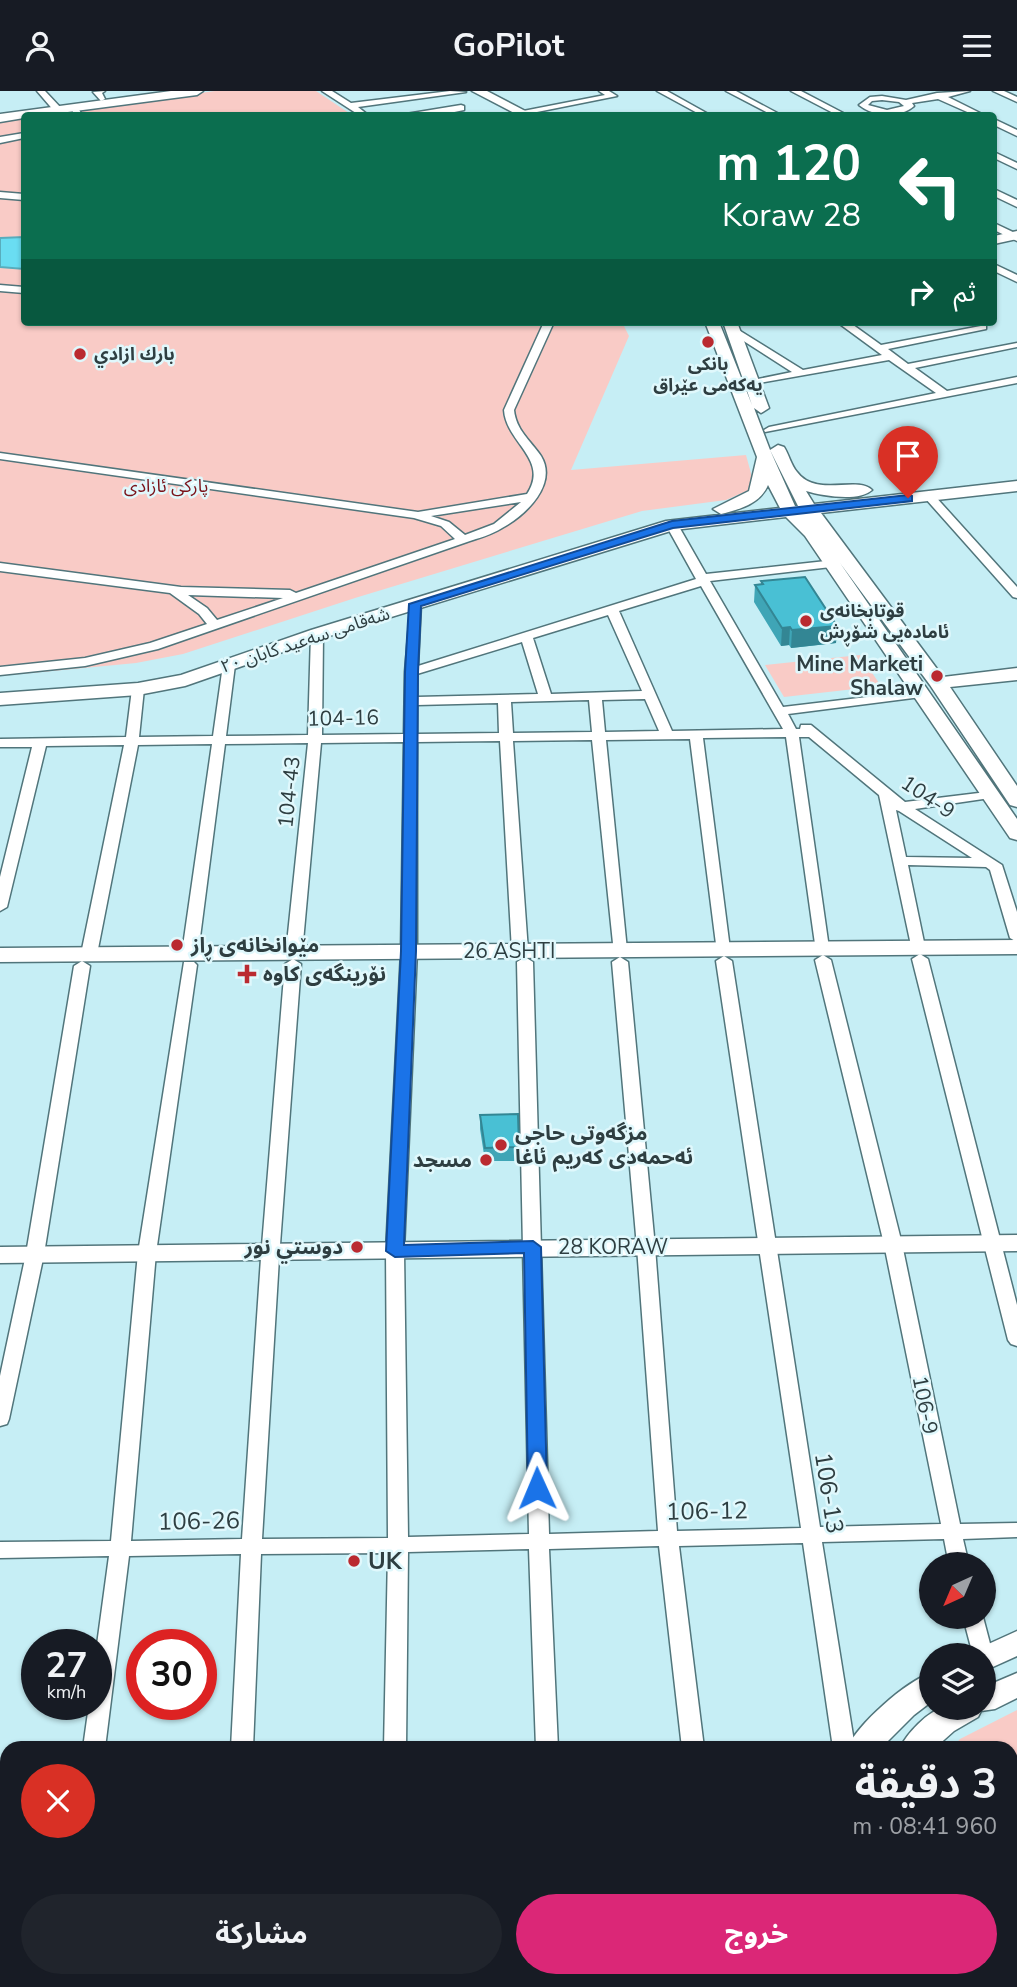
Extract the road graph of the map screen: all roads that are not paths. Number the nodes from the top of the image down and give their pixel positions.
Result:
1 (41, 91) edge
2 (161, 91) edge
3 (197, 91) edge
4 (326, 91) edge
5 (462, 91) edge
6 (478, 91) edge
7 (603, 91) edge
8 (661, 91) edge
9 (730, 91) edge
10 (795, 91) edge
11 (861, 91) edge
12 (928, 91) edge
13 (966, 91) edge
14 (997, 91) edge
15 (101, 95) edge
16 (939, 96) junction
17 (876, 98) junction
18 (1017, 100) edge
19 (348, 106) junction
20 (904, 106) junction
21 (56, 108) junction
22 (461, 108) dead end
23 (28, 112) edge
24 (76, 112) edge
25 (359, 112) edge
26 (442, 112) edge
27 (500, 112) edge
28 (521, 112) edge
29 (535, 112) edge
30 (700, 112) edge
31 (770, 112) edge
32 (848, 112) edge
33 (851, 112) edge
34 (888, 112) edge
35 (909, 112) edge
36 (974, 112) edge
37 (21, 113) edge
38 (0, 116) edge
39 (997, 123) edge
40 (1017, 133) edge
41 (21, 136) edge
42 (0, 140) edge
43 (997, 156) edge
44 (1017, 166) edge
45 (997, 194) edge
46 (0, 195) edge
47 (21, 197) edge
48 (1017, 204) edge
49 (997, 227) edge
50 (1016, 236) edge
51 (997, 239) edge
52 (997, 269) edge
53 (1017, 279) edge
54 (0, 288) edge
55 (21, 290) edge
56 (546, 326) edge
57 (714, 326) edge
58 (733, 326) edge
59 (734, 326) edge
60 (848, 326) edge
61 (973, 326) edge
62 (979, 326) edge
63 (1006, 341) edge
64 (880, 348) junction
65 (891, 356) junction
66 (907, 367) junction
67 (802, 374) junction
68 (1017, 380) edge
69 (752, 383) junction
70 (946, 395) junction
71 (769, 430) junction
72 (763, 453) junction
73 (0, 456) edge
74 (788, 473) junction
75 (1017, 484) edge
76 (895, 490) junction
77 (929, 496) junction
78 (531, 497) junction
79 (846, 506) junction
80 (797, 507) junction
81 (416, 515) junction
82 (708, 516) junction
83 (672, 525) junction
84 (811, 533) junction
85 (833, 538) junction
86 (463, 540) junction
87 (831, 563) junction
88 (0, 567) edge
89 (702, 580) junction
90 (170, 588) junction
91 (309, 593) junction
92 (1017, 594) edge
93 (415, 604) junction
94 (612, 609) junction
95 (214, 625) junction
96 (317, 635) junction
97 (526, 636) junction
98 (229, 665) junction
99 (0, 671) edge
100 (411, 672) junction
101 (1017, 674) edge
102 (1017, 683) edge
103 (0, 686) edge
104 (941, 688) junction
105 (138, 689) junction
106 (920, 692) junction
107 (651, 695) junction
108 (595, 697) junction
109 (546, 698) junction
110 (0, 699) edge
111 (504, 699) junction
112 (412, 701) junction
113 (781, 711) junction
114 (791, 730) junction
115 (813, 733) junction
116 (696, 735) junction
117 (600, 736) junction
118 (668, 736) junction
119 (508, 737) junction
120 (412, 738) junction
121 (218, 740) junction
122 (315, 740) junction
123 (132, 741) junction
124 (0, 743) edge
125 (40, 743) junction
126 (990, 794) junction
127 (1017, 801) edge
128 (892, 803) junction
129 (1017, 834) edge
130 (901, 861) junction
131 (992, 863) junction
132 (0, 907) edge
133 (1017, 938) edge
134 (1017, 947) edge
135 (918, 953) junction
136 (822, 954) junction
137 (0, 955) edge
138 (723, 955) junction
139 (522, 956) junction
140 (620, 956) junction
141 (408, 957) junction
142 (294, 958) junction
143 (189, 959) junction
144 (1017, 959) edge
145 (86, 960) junction
146 (0, 966) edge
147 (991, 1243) junction
148 (1017, 1243) edge
149 (893, 1244) junction
150 (766, 1246) junction
151 (533, 1247) junction
152 (646, 1247) junction
153 (395, 1251) junction
154 (269, 1252) junction
155 (147, 1253) junction
156 (34, 1254) junction
157 (0, 1255) edge
158 (1017, 1340) edge
159 (0, 1419) edge
160 (1017, 1531) edge
161 (951, 1532) junction
162 (811, 1535) junction
163 (668, 1539) junction
164 (539, 1542) junction
165 (398, 1545) junction
166 (250, 1547) junction
167 (120, 1549) junction
168 (0, 1550) edge
169 (956, 1552) edge
170 (1017, 1643) edge
171 (996, 1652) edge
172 (1017, 1685) edge
173 (919, 1694) edge
174 (996, 1695) edge
175 (948, 1720) edge
176 (95, 1741) edge
177 (242, 1741) edge
178 (395, 1741) edge
179 (547, 1741) edge
180 (692, 1741) edge
181 (843, 1741) edge
182 (869, 1741) edge
183 (923, 1741) edge

1 - 21 street
2 - 15 main road
3 - 24 main road
4 - 19 street
5 - 19 street
5 - 27 main road
6 - 28 main road
7 - 29 street
8 - 30 street
9 - 31 street
10 - 32 street
11 - 17 street
12 - 16 street
13 - 16 street
14 - 18 street
15 - 21 main road
16 - 20 street
16 - 36 street
17 - 20 street
17 - 33 street
19 - 25 street
20 - 34 street
20 - 35 street
21 - 23 main road
21 - 24 main road
22 - 26 street
37 - 38 main road
39 - 40 street
41 - 42 street
43 - 44 street
45 - 48 street
46 - 47 street
49 - 50 street
50 - 51 main road
52 - 53 street
54 - 55 street
56 - 78 street
57 - 72 main road
58 - 69 main road
59 - 67 street
60 - 64 street
61 - 64 street
62 - 63 street
63 - 66 street
64 - 65 street
65 - 66 street
65 - 67 street
66 - 70 street
67 - 69 street
68 - 70 street
69 - 71 main road
70 - 71 street
71 - 74 main road
72 - 80 main road
72 - 82 main road
73 - 81 street
74 - 76 main road
74 - 80 main road
75 - 76 main road
75 - 77 main road
76 - 80 main road
77 - 79 main road
77 - 92 street
78 - 81 street
78 - 86 street
79 - 80 main road
79 - 85 main road
80 - 82 main road, شەقامی سەعید کابان ٢٠
80 - 84 main road
80 - 85 main road
81 - 86 street
82 - 83 main road, شەقامی سەعید کابان ٢٠
82 - 84 main road
82 - 103 main road, شەقامی سەعید کابان ٢٠
83 - 89 street, 106-9
83 - 93 main road, شەقامی سەعید کابان ٢٠
84 - 87 main road
85 - 104 main road
86 - 91 street
87 - 89 street
87 - 106 main road
88 - 90 street
89 - 94 street
89 - 113 street, 106-9
90 - 91 street
90 - 95 street
91 - 95 street
93 - 96 main road, شەقامی سەعید کابان ٢٠
93 - 100 street
94 - 97 street
94 - 107 street
95 - 99 street
96 - 98 main road, شەقامی سەعید کابان ٢٠
96 - 122 street, 104-43
97 - 100 street
97 - 109 street
98 - 105 main road, شەقامی سەعید کابان ٢٠
98 - 121 street
100 - 112 street
101 - 104 main road
102 - 104 main road
104 - 127 main road
105 - 110 main road, شەقامی سەعید کابان ٢٠
105 - 123 street
106 - 113 street
106 - 126 main road
107 - 108 street
107 - 118 street
108 - 109 street
108 - 117 street
109 - 111 street
111 - 112 street
111 - 119 street
112 - 120 street
113 - 114 street, 106-9
113 - 115 street, 104-9
114 - 115 street, 104-16
114 - 116 street, 104-16
114 - 136 street, 106-9
115 - 128 street, 104-9
116 - 118 street, 104-16
116 - 138 street, 106-13
117 - 118 street, 104-16
117 - 119 street, 104-16
117 - 140 street
119 - 120 street, 104-16
119 - 139 street
120 - 122 street, 104-16
120 - 141 street
121 - 122 street, 104-16
121 - 123 street, 104-16
121 - 143 street
122 - 142 street, 104-43
123 - 125 street, 104-16
123 - 145 street
124 - 125 street, 104-16
125 - 132 street
126 - 128 street
126 - 129 main road
128 - 130 street
128 - 131 street, 104-9
130 - 131 street
130 - 135 street
131 - 133 street
134 - 135 main road, 26 ASHTI
135 - 136 main road, 26 ASHTI
135 - 144 main road, 26 ASHTI
135 - 147 street
136 - 138 main road, 26 ASHTI
136 - 149 street, 106-9
137 - 145 main road, 26 ASHTI
138 - 140 main road, 26 ASHTI
138 - 150 street, 106-13
139 - 140 main road, 26 ASHTI
139 - 141 main road, 26 ASHTI
139 - 151 street
140 - 152 street
141 - 142 main road, 26 ASHTI
141 - 153 street
142 - 143 main road, 26 ASHTI
142 - 154 street, 104-43
143 - 145 main road, 26 ASHTI
143 - 155 street
145 - 146 main road, 26 ASHTI
145 - 156 street
147 - 148 main road, 28 KORAW
147 - 149 main road, 28 KORAW
147 - 158 street
149 - 150 main road, 28 KORAW
149 - 161 street, 106-9
150 - 152 main road, 28 KORAW
150 - 162 street, 106-13
151 - 152 main road, 28 KORAW
151 - 153 main road, 28 KORAW
151 - 164 street
152 - 163 street
153 - 154 main road, 28 KORAW
153 - 165 street
154 - 155 main road, 28 KORAW
154 - 166 street, 104-43
155 - 156 main road, 28 KORAW
155 - 167 street
156 - 157 main road, 28 KORAW
156 - 159 street
160 - 161 street, 106-12
161 - 162 street, 106-12
161 - 169 street, 106-9
162 - 163 street, 106-12
162 - 181 street, 106-13
163 - 164 street, 106-12
163 - 180 street
164 - 165 street, 106-12
164 - 179 street
165 - 166 street, 106-26
165 - 178 street
166 - 167 street, 106-26
166 - 177 street, 104-43
167 - 168 street, 106-26
167 - 176 street
170 - 171 main road
172 - 174 main road
173 - 182 main road
175 - 183 main road

